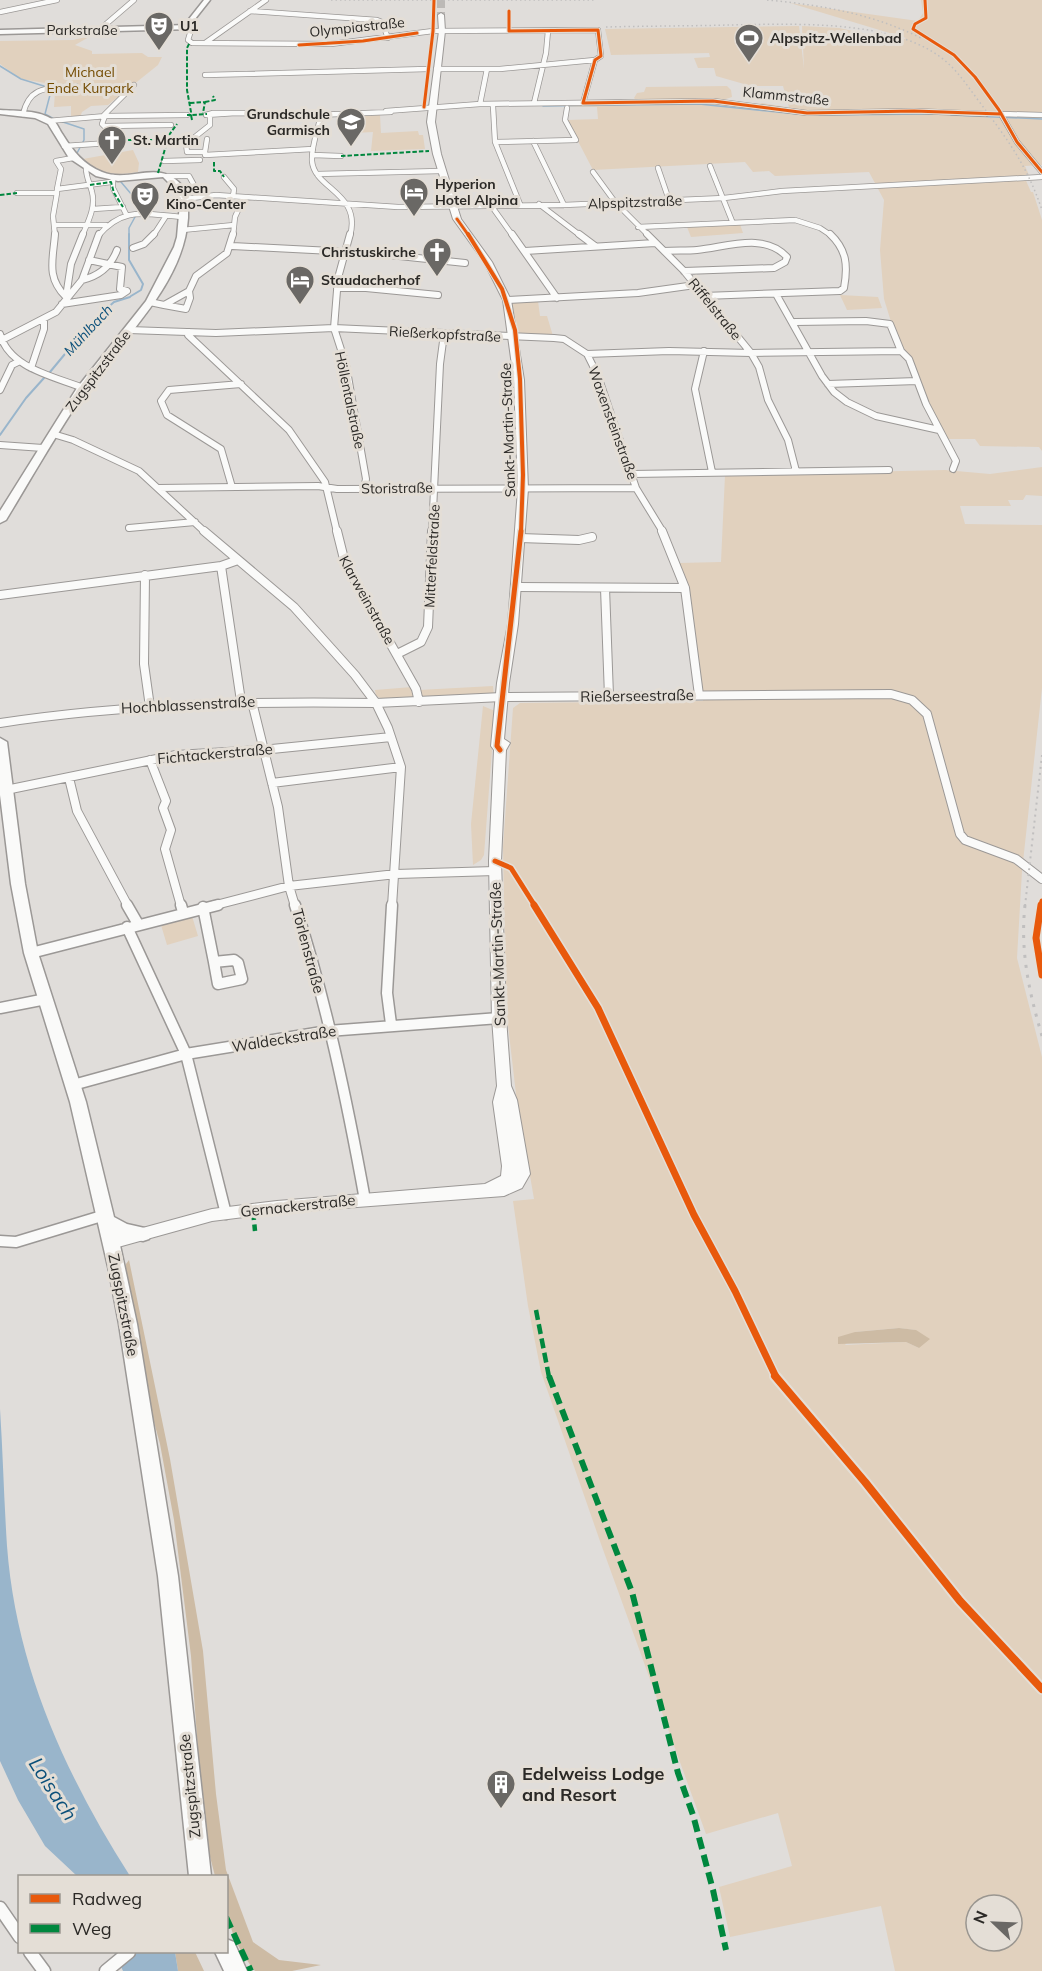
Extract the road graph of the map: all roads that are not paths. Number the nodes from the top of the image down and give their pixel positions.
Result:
1 (57, 0) edge
2 (134, 0) edge
3 (207, 0) edge
4 (266, 0) edge
5 (22, 2) edge
6 (0, 5) edge
7 (32, 6) junction
8 (250, 11) junction
9 (0, 12) edge
10 (437, 15) tunnel mouth
11 (190, 24) junction
12 (98, 31) junction
13 (438, 31) junction
14 (548, 31) junction
15 (0, 32) edge
16 (388, 38) junction
17 (205, 43) junction
18 (595, 60) junction
19 (542, 64) junction
20 (432, 69) junction
21 (487, 69) junction
22 (205, 75) dead end
23 (134, 85) dead end
24 (76, 86) dead end
25 (534, 103) junction
26 (583, 103) junction
27 (480, 104) junction
28 (493, 106) junction
29 (428, 108) junction
30 (567, 108) dead end
31 (0, 114) edge
32 (23, 114) junction
33 (986, 114) dead end
34 (188, 115) dead end
35 (321, 115) junction
36 (1042, 115) edge
37 (103, 116) junction
38 (48, 121) junction
39 (171, 125) dead end
40 (105, 126) junction
41 (207, 140) dead end
42 (533, 141) junction
43 (495, 142) junction
44 (64, 146) junction
45 (313, 152) junction
46 (341, 156) dead end
47 (73, 158) junction
48 (202, 158) junction
49 (164, 161) dead end
50 (710, 166) dead end
51 (86, 168) junction
52 (658, 168) dead end
53 (438, 171) junction
54 (593, 172) dead end
55 (1042, 172) edge
56 (317, 174) junction
57 (167, 176) junction
58 (224, 177) dead end
59 (1042, 177) edge
60 (119, 178) junction
61 (90, 185) junction
62 (57, 191) junction
63 (17, 193) dead end
64 (200, 196) junction
65 (231, 196) junction
66 (244, 197) junction
67 (724, 198) junction
68 (184, 199) junction
69 (669, 200) junction
70 (615, 202) junction
71 (490, 204) junction
72 (520, 204) junction
73 (539, 204) junction
74 (345, 205) junction
75 (564, 205) junction
76 (448, 206) junction
77 (123, 207) junction
78 (93, 209) junction
79 (126, 214) junction
80 (165, 216) junction
81 (183, 217) junction
82 (732, 221) junction
83 (88, 224) junction
84 (55, 225) junction
85 (106, 225) junction
86 (234, 225) junction
87 (638, 227) junction
88 (182, 230) junction
89 (655, 243) junction
90 (232, 246) junction
91 (595, 246) junction
92 (133, 248) dead end
93 (117, 250) dead end
94 (346, 251) junction
95 (525, 251) junction
96 (664, 251) junction
97 (89, 261) junction
98 (465, 263) dead end
99 (110, 264) junction
100 (684, 271) junction
101 (82, 280) junction
102 (695, 285) junction
103 (337, 288) junction
104 (189, 291) junction
105 (777, 294) junction
106 (438, 296) dead end
107 (704, 296) junction
108 (66, 297) junction
109 (557, 298) junction
110 (507, 300) junction
111 (150, 302) junction
112 (62, 304) junction
113 (164, 305) junction
114 (44, 319) junction
115 (795, 322) junction
116 (334, 328) junction
117 (129, 330) junction
118 (189, 332) junction
119 (444, 334) junction
120 (515, 337) junction
121 (1, 338) edge
122 (704, 351) junction
123 (901, 351) junction
124 (810, 352) junction
125 (751, 353) junction
126 (586, 354) junction
127 (18, 362) junction
128 (31, 368) junction
129 (917, 381) junction
130 (241, 384) junction
131 (828, 384) junction
132 (82, 388) junction
133 (0, 390) edge
134 (939, 430) junction
135 (53, 434) junction
136 (0, 445) edge
137 (44, 448) junction
138 (954, 468) dead end
139 (889, 470) dead end
140 (796, 471) junction
141 (712, 472) junction
142 (632, 474) junction
143 (232, 487) junction
144 (327, 487) junction
145 (158, 488) junction
146 (364, 488) junction
147 (436, 488) junction
148 (636, 488) junction
149 (523, 489) junction
150 (0, 520) edge
151 (195, 522) junction
152 (129, 528) dead end
153 (592, 537) dead end
154 (520, 538) junction
155 (238, 560) junction
156 (221, 566) junction
157 (145, 575) junction
158 (516, 587) junction
159 (604, 588) junction
160 (685, 588) junction
161 (0, 595) edge
162 (397, 654) junction
163 (699, 695) junction
164 (609, 696) junction
165 (505, 697) junction
166 (241, 701) junction
167 (252, 702) junction
168 (418, 702) junction
169 (376, 703) junction
170 (150, 707) junction
171 (0, 723) edge
172 (391, 737) junction
173 (0, 743) edge
174 (262, 750) junction
175 (150, 760) junction
176 (401, 767) junction
177 (69, 777) junction
178 (272, 783) junction
179 (6, 790) junction
180 (495, 871) junction
181 (396, 874) junction
182 (1042, 879) edge
183 (289, 886) junction
184 (203, 907) junction
185 (183, 912) junction
186 (138, 924) junction
187 (127, 927) junction
188 (31, 953) junction
189 (213, 962) dead end
190 (46, 999) junction
191 (0, 1008) edge
192 (499, 1018) junction
193 (390, 1024) junction
194 (328, 1031) junction
195 (186, 1054) junction
196 (73, 1085) junction
197 (488, 1190) joint
198 (365, 1200) junction
199 (226, 1214) junction
200 (106, 1219) junction
201 (143, 1234) junction
202 (0, 1242) edge
203 (111, 1243) junction
204 (200, 1875) edge
205 (0, 1908) edge
206 (18, 1934) edge
207 (31, 1953) edge
208 (128, 1953) edge
209 (227, 1953) edge
210 (44, 1971) edge
211 (106, 1971) edge
212 (236, 1971) edge

1 - 7 street
2 - 12 street
3 - 11 street
4 - 8 street
5 - 6 street
5 - 7 street
7 - 9 street
8 - 16 street
8 - 17 street
10 - 13 main road, Sankt-Martin-Straße
11 - 12 street, Parkstraße
11 - 17 street
12 - 15 street, Parkstraße
13 - 14 street, Olympiastraße
13 - 16 street, Olympiastraße
13 - 20 main road, Sankt-Martin-Straße
14 - 18 street, Olympiastraße
14 - 19 street
16 - 17 street, Olympiastraße
18 - 19 street
18 - 26 street
19 - 21 street
19 - 25 street
20 - 21 street
20 - 22 street
20 - 29 main road, Sankt-Martin-Straße
21 - 27 street
23 - 37 street
24 - 32 street
25 - 26 street, Klammstraße
25 - 28 street, Klammstraße
26 - 33 street, Klammstraße
27 - 28 street, Klammstraße
27 - 29 street, Klammstraße
28 - 29 street, Klammstraße
28 - 43 street
29 - 35 street, Klammstraße
29 - 53 main road, Sankt-Martin-Straße
30 - 42 street
31 - 32 main road
31 - 38 main road
32 - 38 main road
34 - 37 street
35 - 45 street
35 - 48 street, Klammstraße
36 - 55 street
37 - 38 street
37 - 40 street
38 - 44 main road
39 - 40 street
40 - 44 street
41 - 48 street
42 - 43 street
42 - 75 street
43 - 72 street
44 - 47 main road
45 - 46 street
45 - 48 street
45 - 56 street
47 - 51 main road
47 - 62 street
48 - 49 street
50 - 67 street
51 - 60 main road
51 - 61 street
52 - 69 street
53 - 56 street
53 - 76 main road, Sankt-Martin-Straße
54 - 70 street, Riffelstraße
56 - 74 street, Höllentalstraße
57 - 60 main road
57 - 64 street
57 - 68 main road
58 - 65 street
59 - 67 street, Alpspitzstraße
60 - 61 street
60 - 77 street
61 - 62 street
61 - 78 street
62 - 63 street
62 - 84 street
64 - 65 street, Alpspitzstraße
64 - 68 street, Alpspitzstraße
65 - 66 street, Alpspitzstraße
66 - 74 street, Alpspitzstraße
66 - 86 street
67 - 69 street, Alpspitzstraße
67 - 82 street
68 - 81 main road, Zugspitzstraße
69 - 70 street, Alpspitzstraße
70 - 75 street, Alpspitzstraße
70 - 87 street, Riffelstraße
71 - 72 street, Alpspitzstraße
71 - 76 street, Alpspitzstraße
71 - 95 street
72 - 73 street, Alpspitzstraße
73 - 75 street, Alpspitzstraße
73 - 91 street
74 - 76 street, Alpspitzstraße
74 - 94 street, Höllentalstraße
76 - 110 main road, Sankt-Martin-Straße
77 - 78 street
77 - 79 street
78 - 83 street
79 - 80 street
79 - 85 street
80 - 81 street
80 - 92 street
81 - 88 main road, Zugspitzstraße
82 - 87 street
82 - 105 street
83 - 84 street
83 - 85 street
83 - 108 street
84 - 108 street
85 - 97 street
86 - 88 street
86 - 90 street
87 - 89 street, Riffelstraße
88 - 111 main road, Zugspitzstraße
89 - 91 street
89 - 96 street, Riffelstraße
90 - 94 street
90 - 104 street
91 - 95 street
93 - 99 street
94 - 98 street
94 - 103 street, Höllentalstraße
95 - 109 street
96 - 100 street, Riffelstraße
96 - 100 street
97 - 99 street
97 - 101 street
99 - 101 street
99 - 112 street
100 - 102 street, Riffelstraße
101 - 108 street
102 - 107 street, Riffelstraße
102 - 109 street
103 - 106 street
103 - 116 street, Höllentalstraße
104 - 113 street
104 - 113 street
105 - 107 street
105 - 115 street
107 - 125 street, Riffelstraße
108 - 112 street
109 - 110 street
110 - 120 main road, Sankt-Martin-Straße
111 - 113 street
111 - 117 main road, Zugspitzstraße
112 - 114 street
114 - 121 street
114 - 128 street
115 - 123 street
115 - 124 street
116 - 118 street, Rießerkopfstraße
116 - 119 street, Rießerkopfstraße
116 - 146 street, Höllentalstraße
117 - 118 street, Rießerkopfstraße
117 - 132 main road, Zugspitzstraße
118 - 130 street, Klarweinstraße
119 - 120 street, Rießerkopfstraße
119 - 147 street, Mitterfeldstraße
120 - 126 street, Rießerkopfstraße
120 - 149 main road, Sankt-Martin-Straße
121 - 127 street
122 - 125 street
122 - 126 street
122 - 141 street
123 - 124 street
123 - 129 street
124 - 125 street
124 - 131 street
125 - 140 street, Riffelstraße
126 - 142 street, Waxensteinstraße
127 - 128 street
127 - 133 street
128 - 132 street
129 - 131 street
129 - 134 street
130 - 143 street
130 - 144 street, Klarweinstraße
131 - 134 street
132 - 135 main road, Zugspitzstraße
134 - 138 street
135 - 137 main road, Zugspitzstraße
135 - 145 street
136 - 137 street
137 - 150 main road, Zugspitzstraße
139 - 140 street
140 - 141 street
141 - 142 street
142 - 148 street, Waxensteinstraße
143 - 144 street, Storistraße
143 - 145 street, Storistraße
144 - 146 street, Storistraße
144 - 162 street, Klarweinstraße
145 - 151 street
146 - 147 street, Storistraße
147 - 149 street, Storistraße
147 - 162 street, Mitterfeldstraße
148 - 149 street, Storistraße
148 - 160 street, Waxensteinstraße
149 - 154 main road, Sankt-Martin-Straße
151 - 152 street
151 - 155 street
153 - 154 street
154 - 158 main road, Sankt-Martin-Straße
155 - 156 street
155 - 169 street
156 - 157 street
156 - 166 street
157 - 161 street
157 - 170 street
158 - 159 street
158 - 165 main road, Sankt-Martin-Straße
159 - 160 street
159 - 164 street
160 - 163 street, Waxensteinstraße
162 - 168 street, Klarweinstraße
163 - 164 street, Rießerseestraße
163 - 182 street, Rießerseestraße
164 - 165 street, Rießerseestraße
165 - 168 street, Rießerseestraße
165 - 180 main road, Sankt-Martin-Straße
166 - 167 street, Hochblassenstraße
166 - 170 street, Hochblassenstraße
167 - 169 street, Hochblassenstraße
167 - 174 street, Törlenstraße
168 - 169 street, Rießerseestraße
169 - 172 street
170 - 171 street, Hochblassenstraße
172 - 174 street, Fichtackerstraße
172 - 176 street
173 - 179 main road, Zugspitzstraße
174 - 175 street, Fichtackerstraße
174 - 178 street, Törlenstraße
175 - 177 street, Fichtackerstraße
175 - 185 street
176 - 178 street
176 - 181 street
177 - 179 street, Fichtackerstraße
177 - 186 street
178 - 183 street, Törlenstraße
179 - 188 main road, Zugspitzstraße
180 - 181 street
180 - 192 main road, Sankt-Martin-Straße
181 - 183 street
181 - 193 street
183 - 184 street
183 - 194 street, Törlenstraße
184 - 185 street
184 - 189 street
185 - 186 street
186 - 187 street
187 - 188 street
187 - 195 street
188 - 190 main road, Zugspitzstraße
190 - 191 street
190 - 196 main road, Zugspitzstraße
192 - 193 street, Waldeckstraße
192 - 197 main road, Sankt-Martin-Straße
193 - 194 street, Waldeckstraße
194 - 195 street, Waldeckstraße
194 - 198 street, Törlenstraße
195 - 196 street, Waldeckstraße
195 - 199 street
196 - 200 main road, Zugspitzstraße
197 - 198 main road, Gernackerstraße
198 - 199 main road, Gernackerstraße
199 - 201 main road, Gernackerstraße
200 - 201 main road
200 - 202 street
200 - 203 main road, Zugspitzstraße
201 - 203 main road, Gernackerstraße
203 - 204 main road, Zugspitzstraße
205 - 206 street
207 - 210 street
208 - 211 street
209 - 212 main road

